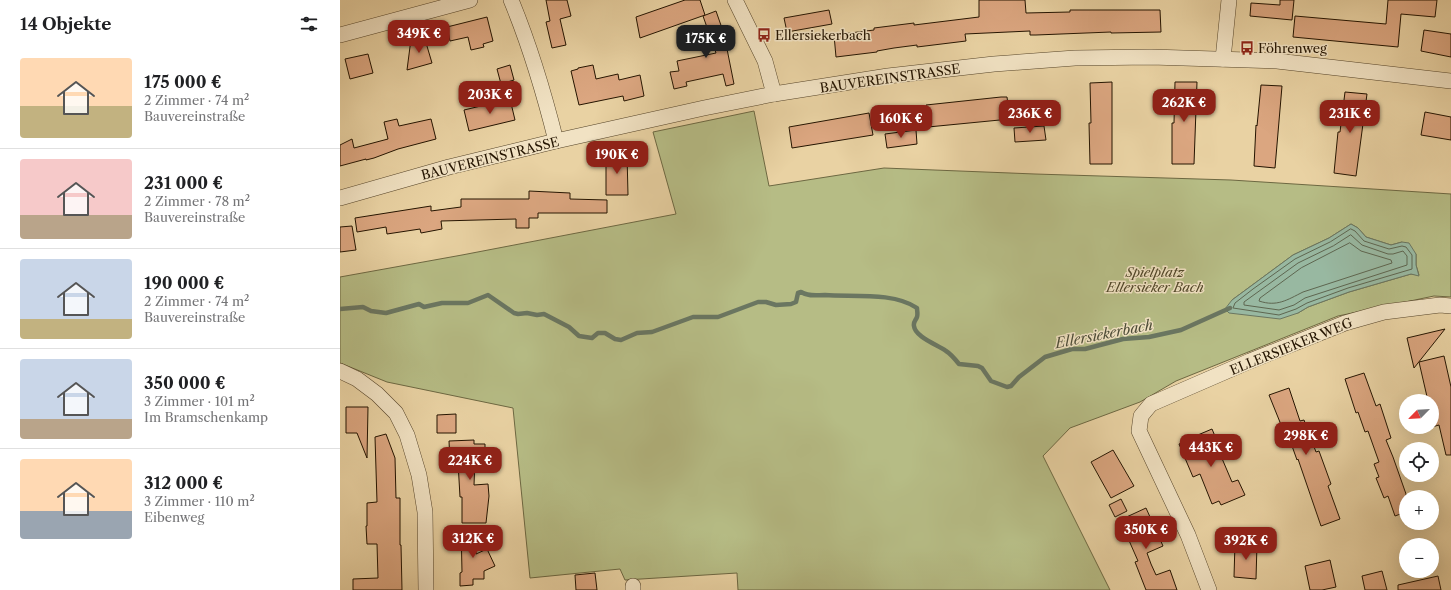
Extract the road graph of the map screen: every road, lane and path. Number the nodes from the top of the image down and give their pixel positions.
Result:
1 (470, 0) edge
2 (511, 0) edge
3 (735, 0) edge
4 (1229, 0) edge
5 (340, 35) edge
6 (1223, 59) junction
7 (1451, 81) edge
8 (774, 94) junction
9 (556, 141) junction
10 (340, 198) edge
11 (1451, 306) edge
12 (340, 371) edge
13 (426, 590) edge
14 (1209, 590) edge

1 - 5 street
2 - 9 street
3 - 8 street
4 - 6 street
6 - 7 street, BAUVEREINSTRASSE
6 - 8 street, BAUVEREINSTRASSE
8 - 9 street, BAUVEREINSTRASSE
9 - 10 street, BAUVEREINSTRASSE
11 - 14 street, ELLERSIEKER WEG
12 - 13 street

